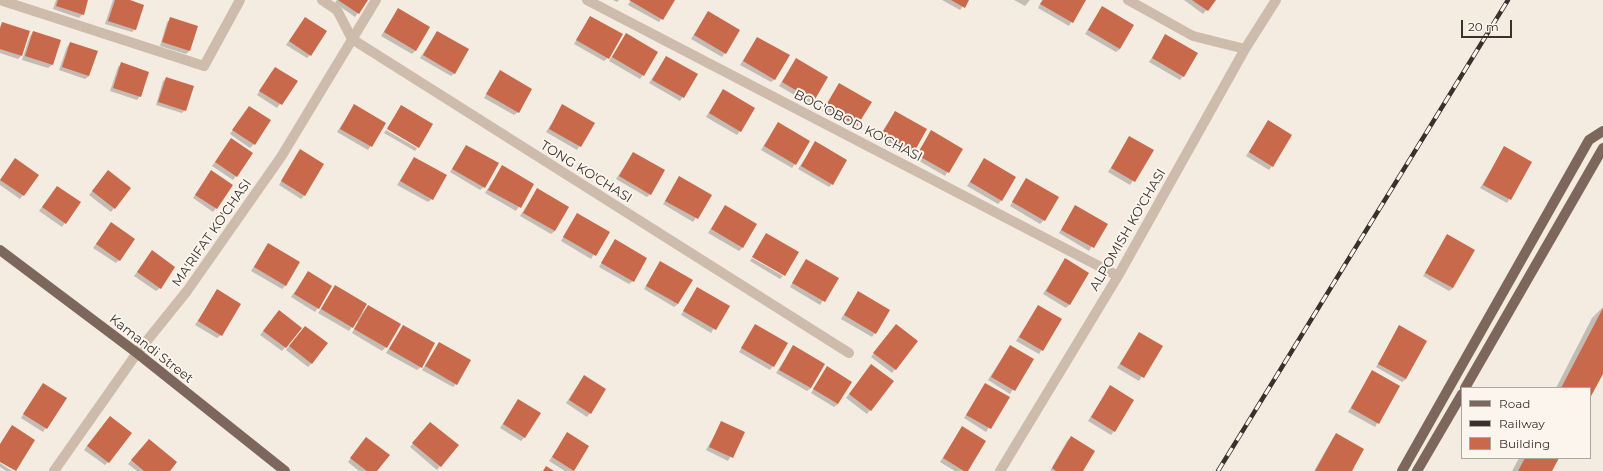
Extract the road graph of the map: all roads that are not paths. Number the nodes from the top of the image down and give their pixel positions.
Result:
1 (0, 0) edge
2 (240, 0) edge
3 (322, 0) edge
4 (376, 0) edge
5 (587, 0) edge
6 (1128, 0) edge
7 (1276, 0) edge
8 (352, 39) junction
9 (1245, 49) junction
10 (1603, 130) edge
11 (1603, 148) edge
12 (0, 250) edge
13 (1118, 276) junction
14 (137, 353) junction
15 (849, 353) dead end
16 (1466, 387) edge
17 (1461, 396) edge
18 (54, 471) edge
19 (285, 471) edge
20 (1000, 471) edge
21 (1402, 471) edge
22 (1417, 471) edge

1 - 2 street
3 - 8 street
4 - 8 street, MA'RIFAT KO'CHASI
5 - 13 street, BOG'OBOD KO'CHASI
6 - 9 street
7 - 9 street, ALPOMISH KO'CHASI
8 - 14 street, MA'RIFAT KO'CHASI
8 - 15 street, TONG KO'CHASI
9 - 13 street, ALPOMISH KO'CHASI
10 - 21 main road
11 - 16 main road
12 - 14 main road, Kamandi Street
13 - 20 street, ALPOMISH KO'CHASI
14 - 18 street, MA'RIFAT KO'CHASI
14 - 19 main road, Kamandi Street
17 - 22 main road

